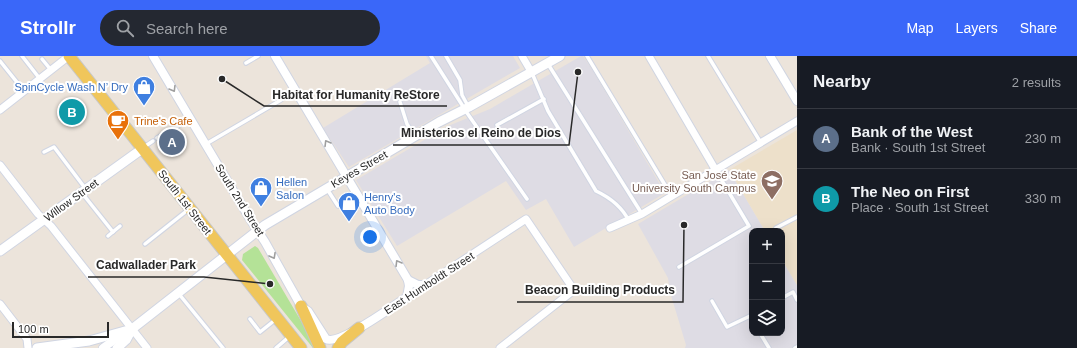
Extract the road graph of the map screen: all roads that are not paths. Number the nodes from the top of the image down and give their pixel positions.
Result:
1 (22, 56) edge
2 (69, 56) edge
3 (152, 56) edge
4 (258, 56) edge
5 (275, 56) edge
6 (431, 56) edge
7 (446, 56) edge
8 (522, 56) edge
9 (560, 56) edge
10 (587, 56) edge
11 (649, 56) edge
12 (708, 56) edge
13 (770, 56) edge
14 (42, 59) dead end
15 (0, 61) edge
16 (246, 63) dead end
17 (548, 63) junction
18 (51, 70) junction
19 (532, 72) junction
20 (40, 78) junction
21 (24, 91) junction
22 (544, 99) junction
23 (281, 100) dead end
24 (797, 101) edge
25 (400, 102) dead end
26 (466, 109) junction
27 (0, 110) edge
28 (190, 119) junction
29 (797, 121) edge
30 (497, 124) dead end
31 (414, 136) junction
32 (157, 138) dead end
33 (153, 140) dead end
34 (760, 143) junction
35 (205, 144) junction
36 (142, 149) junction
37 (44, 152) dead end
38 (0, 165) edge
39 (715, 169) junction
40 (347, 176) junction
41 (326, 188) junction
42 (83, 191) junction
43 (358, 195) junction
44 (671, 195) junction
45 (528, 199) dead end
46 (190, 208) junction
47 (642, 214) junction
48 (797, 217) edge
49 (44, 219) junction
50 (629, 221) junction
51 (120, 226) dead end
52 (610, 228) dead end
53 (776, 228) dead end
54 (258, 230) junction
55 (113, 232) junction
56 (108, 236) dead end
57 (145, 244) dead end
58 (0, 251) edge
59 (227, 255) junction
60 (679, 267) dead end
61 (408, 280) junction
62 (426, 284) junction
63 (178, 293) junction
64 (785, 296) edge
65 (407, 297) junction
66 (797, 300) edge
67 (712, 301) dead end
68 (0, 304) edge
69 (301, 306) junction
70 (749, 317) edge
71 (278, 318) junction
72 (250, 319) dead end
73 (359, 328) joint
74 (132, 329) junction
75 (291, 335) junction
76 (762, 336) edge
77 (334, 344) edge
78 (28, 348) edge
79 (36, 348) edge
80 (103, 348) edge
81 (118, 348) edge
82 (147, 348) edge
83 (223, 348) edge
84 (276, 348) edge
85 (301, 348) edge
86 (320, 348) edge
87 (500, 348) edge
88 (769, 348) edge

1 - 20 lane
2 - 18 street
2 - 36 main road, South 1st Street
3 -> 28 street, South 2nd Street
4 - 16 lane
40 -> 5 street
6 - 26 lane
7 - 26 lane
8 - 19 street
9 - 17 main road, Keyes Street
10 - 44 lane
11 - 39 street
12 - 34 lane
13 - 24 street
14 - 18 lane
15 - 21 lane
17 - 19 main road, Keyes Street
17 - 47 lane
18 - 20 street
19 - 22 lane
19 - 26 main road, Keyes Street
20 - 21 street
21 - 27 street
22 - 30 lane
22 - 50 lane
23 - 35 lane
25 - 31 lane
26 - 31 main road, Keyes Street
26 - 45 lane
28 - 32 lane
28 - 35 street, South 2nd Street
29 - 34 street
31 - 40 main road, Keyes Street
33 - 36 lane
34 - 39 street
35 - 54 street, South 2nd Street
36 - 42 main road, Willow Street
36 - 46 main road, South 1st Street
37 - 42 lane
38 - 49 street
39 - 44 street
39 - 60 lane
40 - 41 main road, Keyes Street
40 - 43 street
41 - 43 lane
41 - 54 main road, Keyes Street
42 - 49 main road, Willow Street
42 - 55 lane
61 -> 43 street
44 - 47 street
46 - 57 lane
46 - 59 main road, South 1st Street
47 - 50 street
48 - 53 lane
49 - 58 main road, Willow Street
49 - 74 street
50 - 52 street
51 - 55 lane
54 - 59 main road, Keyes Street
54 -> 69 street, South 2nd Street
55 - 56 lane
59 - 63 main road, Keyes Street
59 - 71 main road, South 1st Street
61 - 62 street
61 - 65 street
62 - 65 street, East Humboldt Street
62 - 87 street, East Humboldt Street
63 - 74 main road, Keyes Street
63 - 83 lane
64 - 66 lane
65 - 73 street, East Humboldt Street
67 - 70 lane
68 - 78 street
69 - 77 street, South 2nd Street
69 - 86 main road
71 - 72 lane
71 - 75 main road, South 1st Street
73 - 77 main road
74 - 79 main road
74 - 80 street
74 - 81 main road
74 - 82 street
75 - 84 lane
75 - 85 main road, South 1st Street
76 - 88 lane

